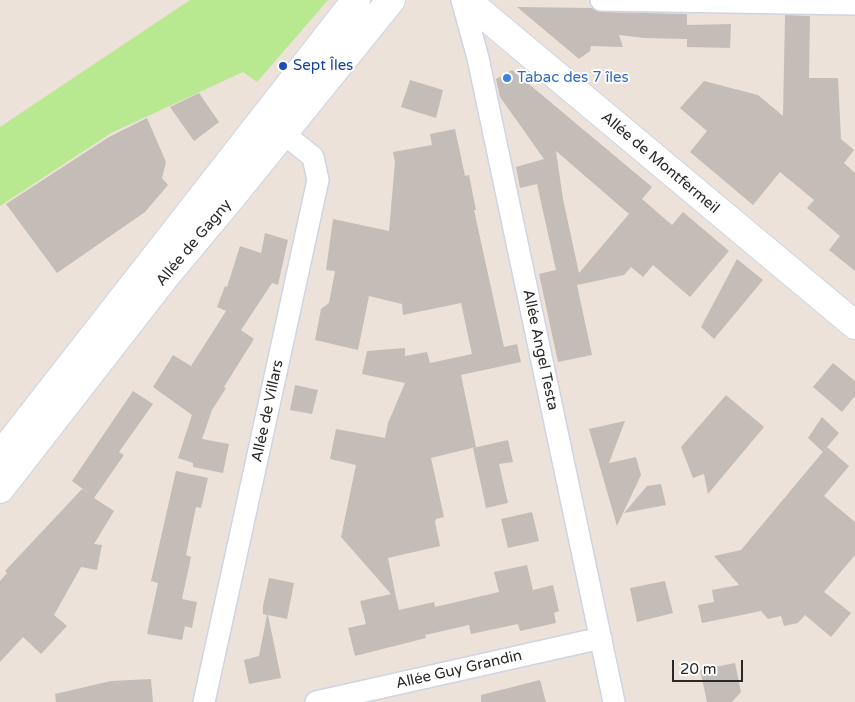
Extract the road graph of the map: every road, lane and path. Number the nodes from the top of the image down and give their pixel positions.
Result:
1 (356, 0) edge
2 (390, 0) edge
3 (462, 0) edge
4 (466, 0) edge
5 (601, 0) edge
6 (855, 4) edge
7 (283, 134) junction
8 (855, 324) edge
9 (0, 456) edge
10 (0, 489) edge
11 (601, 638) junction
12 (204, 702) edge
13 (316, 702) edge
14 (614, 702) edge

1 - 9 main road, Allée de Gagny
2 - 7 main road, Allée de Gagny
3 - 11 street, Allée Angel Testa
4 - 8 main road, Allée de Montfermeil
5 - 6 street
7 - 10 main road, Allée de Gagny
7 - 12 street, Allée de Villars
11 - 13 street, Allée Guy Grandin
11 - 14 street, Allée Angel Testa

